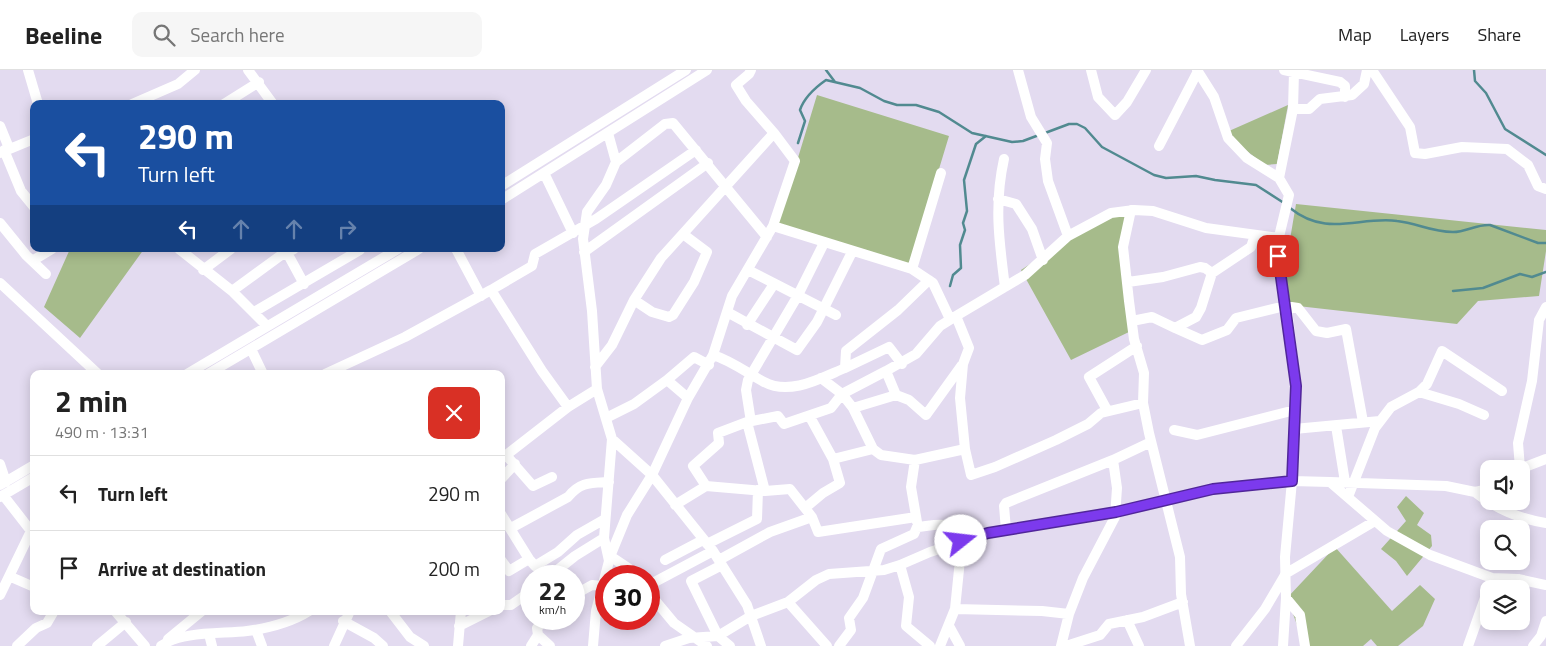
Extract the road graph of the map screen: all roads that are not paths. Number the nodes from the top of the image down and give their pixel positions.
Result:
1 (28, 70) edge
2 (195, 70) edge
3 (248, 70) edge
4 (686, 70) edge
5 (707, 70) edge
6 (751, 70) edge
7 (1018, 70) edge
8 (1091, 70) edge
9 (1146, 70) edge
10 (1197, 70) edge
11 (1367, 70) edge
12 (1372, 70) edge
13 (1289, 71) edge
14 (259, 82) junction
15 (1345, 97) junction
16 (37, 100) edge
17 (141, 100) edge
18 (230, 100) edge
19 (270, 100) edge
20 (1292, 109) junction
21 (0, 126) edge
22 (608, 132) junction
23 (774, 134) junction
24 (30, 140) edge
25 (1159, 146) dead end
26 (4, 150) edge
27 (696, 150) junction
28 (1004, 159) dead end
29 (616, 162) junction
30 (708, 163) junction
31 (544, 173) junction
32 (941, 173) dead end
33 (1279, 178) junction
34 (505, 183) edge
35 (726, 187) junction
36 (1546, 189) edge
37 (505, 197) edge
38 (998, 199) junction
39 (30, 202) edge
40 (1131, 210) junction
41 (0, 223) edge
42 (584, 226) junction
43 (773, 226) junction
44 (573, 233) junction
45 (684, 234) junction
46 (1255, 235) junction
47 (1068, 236) junction
48 (767, 237) junction
49 (1279, 238) junction
50 (824, 243) junction
51 (47, 252) edge
52 (182, 252) edge
53 (227, 252) edge
54 (285, 252) edge
55 (289, 252) edge
56 (357, 252) edge
57 (361, 252) edge
58 (393, 252) edge
59 (414, 252) edge
60 (458, 252) edge
61 (584, 252) junction
62 (852, 252) junction
63 (1043, 260) junction
64 (32, 261) junction
65 (369, 266) junction
66 (912, 269) junction
67 (203, 270) junction
68 (748, 270) junction
69 (1212, 273) junction
70 (46, 274) dead end
71 (930, 280) junction
72 (1128, 282) junction
73 (0, 283) edge
74 (304, 284) junction
75 (774, 284) junction
76 (1005, 286) junction
77 (491, 290) junction
78 (232, 291) junction
79 (481, 296) junction
80 (797, 296) junction
81 (634, 300) junction
82 (1285, 306) junction
83 (1546, 307) edge
84 (823, 309) junction
85 (254, 312) junction
86 (727, 312) junction
87 (836, 315) dead end
88 (953, 317) junction
89 (1132, 321) junction
90 (747, 325) junction
91 (267, 326) junction
92 (1175, 328) junction
93 (772, 338) junction
94 (1137, 346) junction
95 (251, 349) junction
96 (714, 355) junction
97 (902, 364) junction
98 (963, 364) junction
99 (708, 365) junction
100 (595, 367) junction
101 (845, 368) junction
102 (94, 370) edge
103 (194, 370) edge
104 (215, 370) edge
105 (261, 370) edge
106 (334, 370) edge
107 (886, 371) junction
108 (751, 373) junction
109 (821, 378) junction
110 (667, 380) junction
111 (597, 389) junction
112 (1502, 391) dead end
113 (1418, 392) junction
114 (842, 394) junction
115 (896, 395) junction
116 (688, 398) junction
117 (1144, 403) junction
118 (568, 407) junction
119 (853, 408) junction
120 (1108, 410) junction
121 (1295, 410) junction
122 (1484, 414) dead end
123 (810, 417) junction
124 (606, 418) junction
125 (1380, 420) junction
126 (749, 422) junction
127 (1364, 422) junction
128 (1336, 426) junction
129 (1294, 429) junction
130 (1174, 430) dead end
131 (612, 439) junction
132 (1151, 442) junction
133 (965, 449) junction
134 (873, 450) junction
135 (505, 456) edge
136 (505, 458) edge
137 (833, 459) junction
138 (1546, 459) edge
139 (915, 460) junction
140 (1113, 460) junction
141 (1519, 460) edge
142 (0, 464) edge
143 (515, 464) junction
144 (1530, 465) edge
145 (30, 468) edge
146 (505, 475) edge
147 (652, 475) junction
148 (552, 477) dead end
149 (30, 479) edge
150 (1292, 481) junction
151 (609, 482) junction
152 (1330, 482) junction
153 (1349, 482) junction
154 (706, 486) junction
155 (2, 490) edge
156 (762, 490) junction
157 (1480, 491) edge
158 (1475, 492) junction
159 (1348, 497) junction
160 (1167, 501) junction
161 (675, 504) junction
162 (805, 508) junction
163 (1116, 512) junction
164 (812, 517) junction
165 (605, 519) junction
166 (505, 520) edge
167 (1375, 521) junction
168 (917, 522) junction
169 (1546, 523) edge
170 (30, 528) edge
171 (511, 528) junction
172 (1006, 530) junction
173 (30, 535) edge
174 (604, 538) junction
175 (961, 541) junction
176 (713, 552) junction
177 (529, 559) junction
178 (610, 559) junction
179 (665, 560) dead end
180 (564, 565) edge
181 (608, 565) edge
182 (622, 565) edge
183 (900, 565) junction
184 (505, 566) edge
185 (874, 571) junction
186 (1285, 575) junction
187 (10, 577) junction
188 (1492, 578) junction
189 (660, 580) edge
190 (30, 585) edge
191 (1546, 585) edge
192 (0, 595) edge
193 (1286, 598) junction
194 (520, 599) edge
195 (788, 602) junction
196 (1183, 602) junction
197 (505, 605) edge
198 (660, 606) edge
199 (955, 609) junction
200 (1069, 614) junction
201 (52, 615) edge
202 (120, 615) edge
203 (197, 615) edge
204 (302, 615) edge
205 (348, 615) edge
206 (393, 615) edge
207 (460, 615) edge
208 (481, 615) edge
209 (751, 616) junction
210 (1127, 620) junction
211 (344, 621) junction
212 (1546, 621) edge
213 (126, 622) junction
214 (595, 623) edge
215 (459, 626) junction
216 (949, 626) junction
217 (256, 630) junction
218 (537, 630) edge
219 (209, 634) junction
220 (538, 635) junction
221 (718, 636) junction
222 (696, 637) junction
223 (163, 644) edge
224 (17, 646) edge
225 (97, 646) edge
226 (145, 646) edge
227 (212, 646) edge
228 (262, 646) edge
229 (334, 646) edge
230 (383, 646) edge
231 (424, 646) edge
232 (458, 646) edge
233 (532, 646) edge
234 (550, 646) edge
235 (593, 646) edge
236 (665, 646) edge
237 (707, 646) edge
238 (730, 646) edge
239 (761, 646) edge
240 (827, 646) edge
241 (839, 646) edge
242 (930, 646) edge
243 (940, 646) edge
244 (960, 646) edge
245 (1061, 646) edge
246 (1066, 646) edge
247 (1139, 646) edge
248 (1190, 646) edge
249 (1236, 646) edge
250 (1283, 646) edge
251 (1305, 646) edge
252 (1468, 646) edge
253 (1533, 646) edge

1 - 16 street
2 - 17 street
3 - 14 street
4 - 34 street
5 - 22 street
6 - 23 street
7 - 47 street
8 - 9 street
10 - 25 street
10 - 33 street
11 - 15 street
12 - 36 street
13 - 15 street
13 - 20 street
14 - 18 street
14 - 19 street
15 - 20 street
20 - 33 street
21 - 26 street
22 - 29 street
22 - 31 street
23 - 35 street
23 - 43 street
24 - 26 street
26 - 39 street
27 - 29 street
27 - 30 street
27 - 42 street
28 - 38 street
29 - 42 street
30 - 35 street
30 - 61 street
31 - 37 street
31 - 44 street
32 - 66 street
33 - 49 street
35 - 45 street
35 - 48 street
38 - 63 street
38 - 76 street
40 - 46 street
40 - 47 street
40 - 72 street
41 - 64 street
42 - 44 street
42 - 61 street
43 - 48 street
43 - 50 street
44 - 77 street
45 - 81 street
45 - 81 street
46 - 49 street
46 - 69 street
47 - 63 street
48 - 68 street
49 - 82 street
50 - 62 street
50 - 80 street
51 - 64 street
52 - 67 street
53 - 67 street
54 - 78 street
55 - 74 street
56 - 74 street
57 - 65 street
58 - 65 street
59 - 95 street
60 - 79 street
61 - 100 street
62 - 66 street
62 - 84 street
63 - 76 street
64 - 70 street
65 - 91 street
66 - 71 street
67 - 78 street
68 - 75 street
68 - 86 street
69 - 72 street
69 - 92 street
71 - 88 street
71 - 101 street
72 - 89 street
73 - 102 street
74 - 85 street
75 - 80 street
75 - 90 street
76 - 88 street
77 - 79 street
77 - 118 street
78 - 85 street
79 - 106 street
80 - 84 street
80 - 93 street
81 - 100 street
82 - 92 street
82 - 121 street
82 - 127 street
83 - 141 street
84 - 87 street
84 - 93 street
85 - 91 street
86 - 90 street
86 - 96 street
88 - 97 street
88 - 98 street
89 - 92 street
89 - 94 street
90 - 93 street
91 - 103 street
93 - 108 street
94 - 117 street
94 - 120 street
95 - 104 street
95 - 105 street
96 - 99 street
96 - 108 street
97 - 101 street
97 - 107 street
98 - 115 street
98 - 133 street
99 - 110 street
99 - 116 street
100 - 111 street
101 - 109 street
107 - 114 street
107 - 115 street
108 - 109 street
108 - 126 street
109 - 114 street
110 - 116 street
110 - 124 street
111 - 118 street
111 - 124 street
112 - 113 street
113 - 122 street
113 - 125 street
114 - 119 street
114 - 123 street
115 - 119 street
116 - 147 street
117 - 120 street
117 - 132 street
118 - 135 street
119 - 134 street
120 - 133 street
121 - 129 street
121 - 130 street
123 - 126 street
123 - 137 street
124 - 131 street
125 - 127 street
125 - 153 street
126 - 154 street
126 - 156 street
127 - 128 street
128 - 129 street
128 - 153 street
129 - 150 street
131 - 147 street
131 - 151 street
132 - 140 street
132 - 160 street
133 - 139 street
134 - 137 street
134 - 139 street
136 - 143 street
137 - 162 street
138 - 144 street
139 - 168 street
140 - 163 street
140 - 172 street
142 - 155 street
143 - 146 street
143 - 148 street
145 - 155 street
147 - 161 street
147 - 178 street
149 - 155 street
150 - 152 street
150 - 160 street
150 - 186 street
151 - 165 street
151 - 171 street
152 - 153 street
152 - 159 street
153 - 158 street
153 - 159 street
154 - 156 street
154 - 161 street
155 - 170 street
156 - 162 street
156 - 176 street
157 - 158 street
158 - 169 street
159 - 167 street
160 - 163 street
160 - 196 street
161 - 176 street
162 - 164 street
163 - 172 street
163 - 200 street
164 - 168 street
164 - 176 street
165 - 174 street
165 - 177 street
166 - 171 street
167 - 186 street
167 - 188 street
168 - 175 street
168 - 185 street
171 - 177 street
172 - 175 street
173 - 187 street
174 - 178 street
174 - 180 street
175 - 183 street
175 - 199 street
176 - 179 street
176 - 189 street
176 - 209 street
176 - 221 street
177 - 184 street
178 - 181 street
178 - 182 street
183 - 185 street
183 - 242 street
185 - 195 street
185 - 241 street
186 - 193 street
186 - 249 street
187 - 190 street
187 - 192 street
188 - 191 street
188 - 252 street
193 - 250 street
193 - 251 street
194 - 197 street
195 - 209 street
195 - 240 street
196 - 210 street
196 - 248 street
198 - 222 street
199 - 200 street
199 - 216 street
200 - 245 street
201 - 224 street
202 - 213 street
203 - 223 street
204 - 217 street
205 - 211 street
206 - 231 street
207 - 215 street
208 - 215 street
209 - 221 street
209 - 239 street
210 - 246 street
210 - 247 street
211 - 229 street
211 - 230 street
212 - 253 street
213 - 225 street
213 - 226 street
214 - 235 street
215 - 232 street
216 - 243 street
216 - 244 street
217 - 219 street
217 - 228 street
218 - 220 street
219 - 223 street
219 - 227 street
220 - 233 street
220 - 234 street
221 - 222 street
221 - 238 street
222 - 236 street
222 - 237 street

